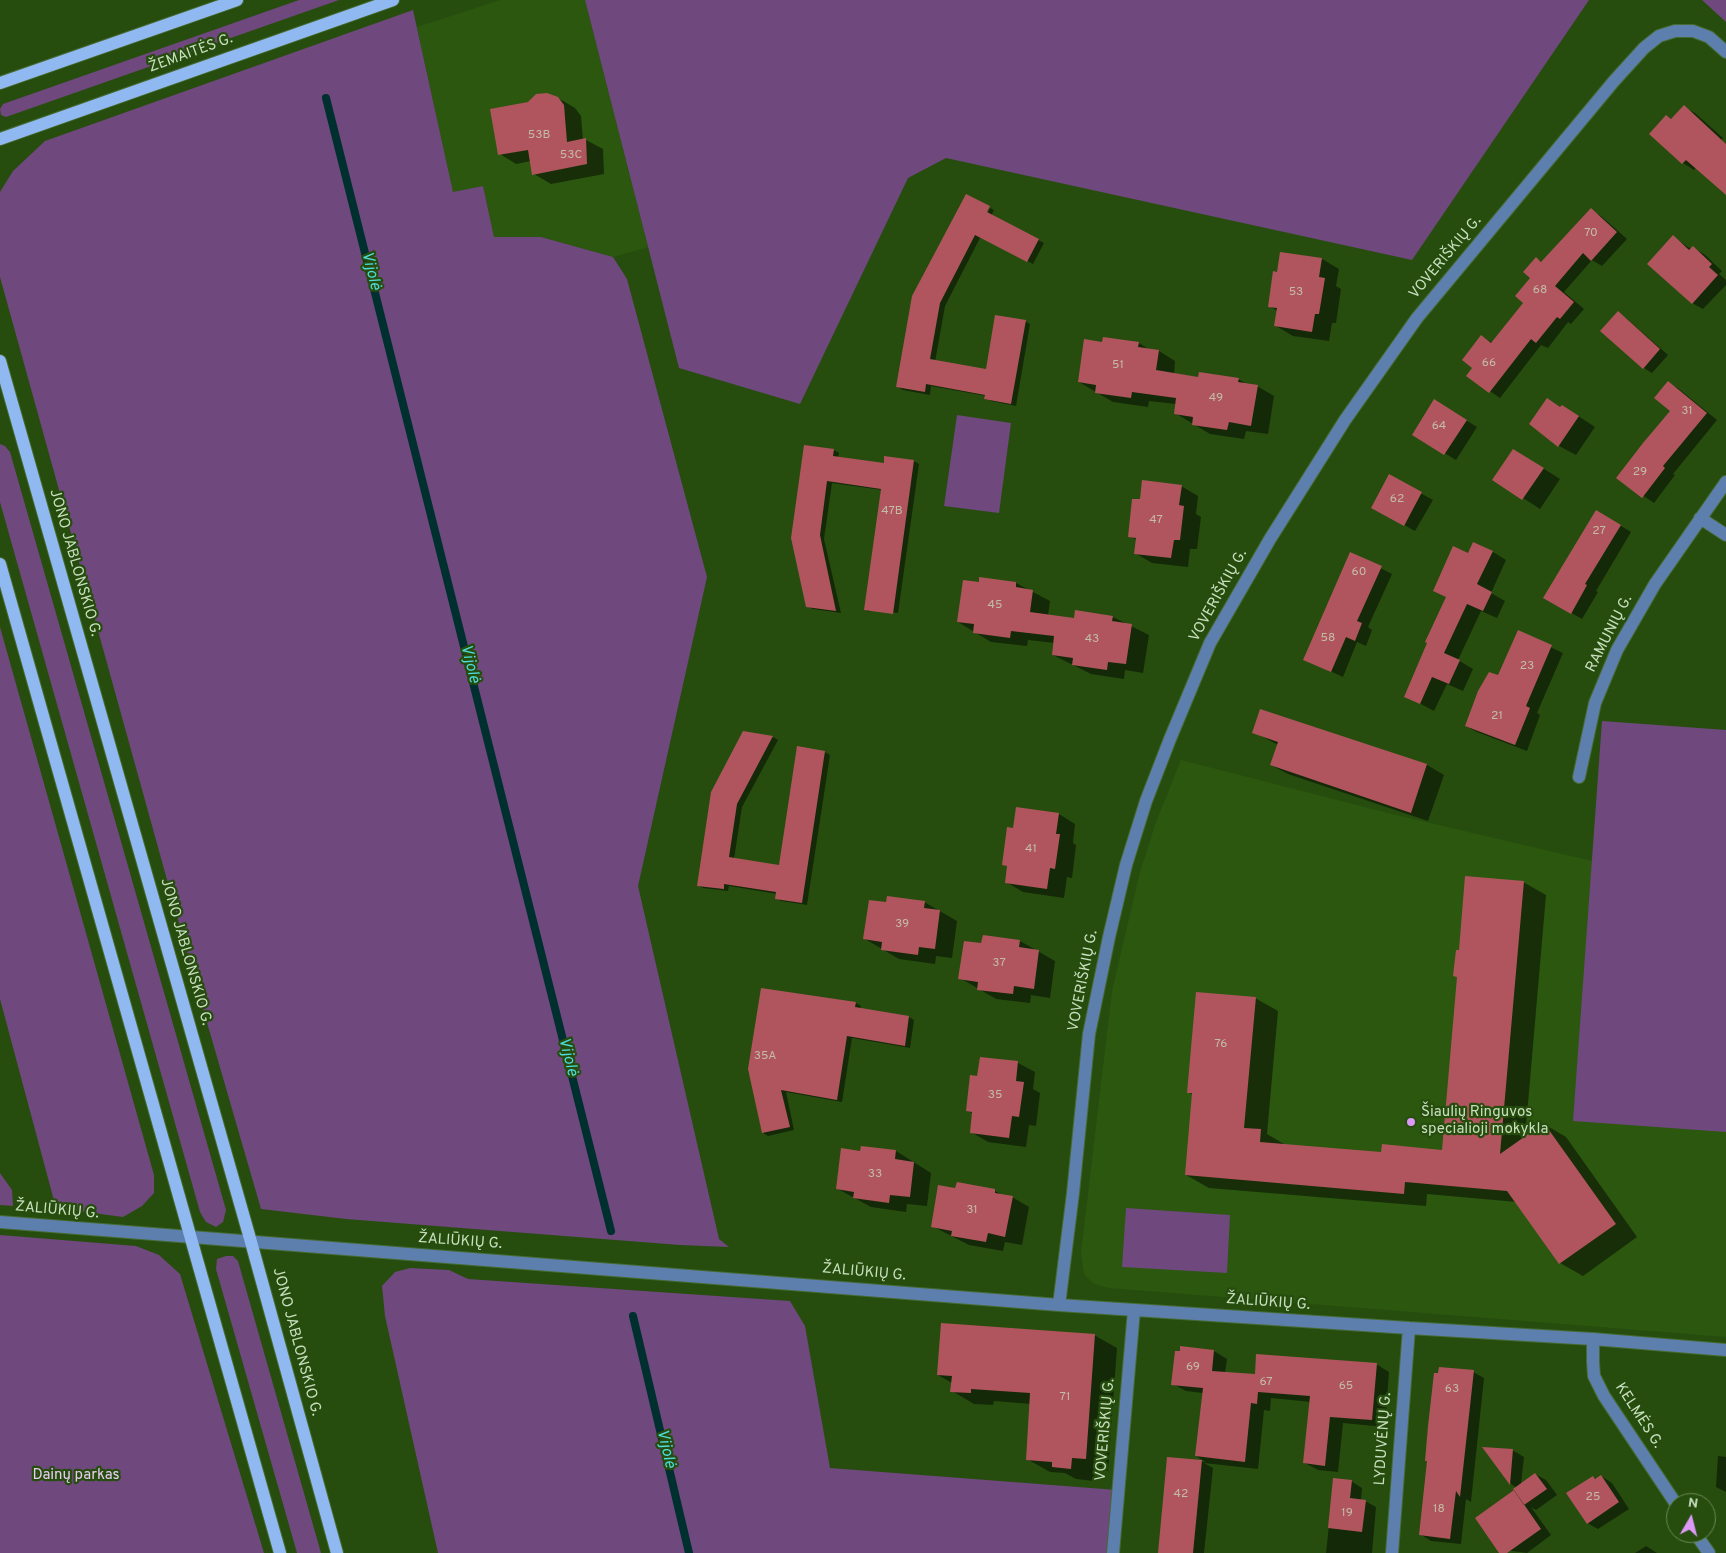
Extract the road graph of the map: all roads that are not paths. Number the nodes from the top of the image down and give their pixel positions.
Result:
1 (237, 0) edge
2 (393, 0) edge
3 (1726, 52) edge
4 (0, 83) edge
5 (0, 139) edge
6 (0, 361) edge
7 (1726, 482) edge
8 (1700, 518) junction
9 (1726, 535) edge
10 (0, 564) edge
11 (1579, 778) dead end
12 (0, 1222) edge
13 (191, 1238) junction
14 (251, 1242) junction
15 (1059, 1304) junction
16 (1134, 1310) junction
17 (1409, 1328) junction
18 (1593, 1339) junction
19 (1726, 1350) edge
20 (1669, 1493) edge
21 (280, 1553) edge
22 (337, 1553) edge
23 (1113, 1553) edge
24 (1392, 1553) edge

1 - 4 main road
2 - 5 main road, ŽEMAITĖS G.
3 - 15 street, VOVERIŠKIŲ G.
6 - 14 main road, JONO JABLONSKIO G.
7 - 8 street, RAMUNIŲ G.
8 - 9 street
8 - 11 street, RAMUNIŲ G.
10 - 13 main road
12 - 13 street, ŽALIŪKIŲ G.
13 - 14 street, ŽALIŪKIŲ G.
13 - 21 main road
14 - 15 street, ŽALIŪKIŲ G.
14 - 22 main road, JONO JABLONSKIO G.
15 - 16 street, ŽALIŪKIŲ G.
16 - 17 street, ŽALIŪKIŲ G.
16 - 23 street, VOVERIŠKIŲ G.
17 - 18 street, ŽALIŪKIŲ G.
17 - 24 street, LYDUVĖNŲ G.
18 - 19 street, ŽALIŪKIŲ G.
18 - 20 street, KELMĖS G.

